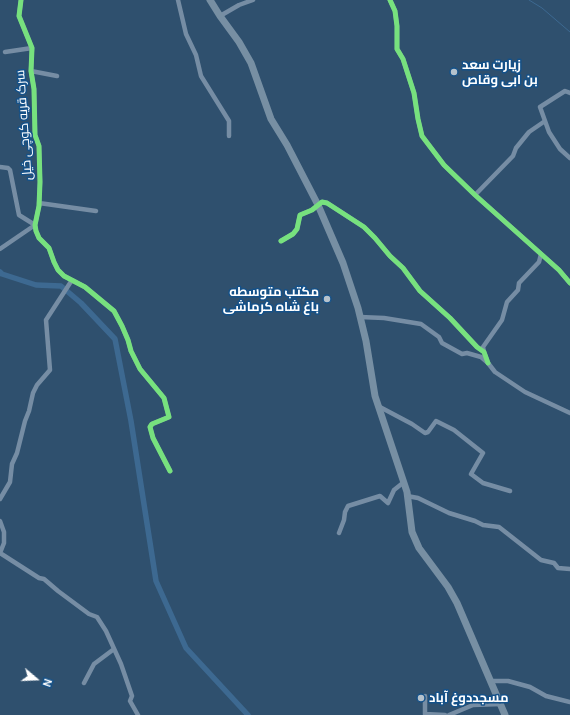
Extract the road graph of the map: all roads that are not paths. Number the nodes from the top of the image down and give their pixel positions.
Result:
1 (21, 0) edge
2 (178, 0) edge
3 (210, 0) edge
4 (253, 0) edge
5 (390, 0) edge
6 (220, 16) junction
7 (32, 48) junction
8 (5, 52) dead end
9 (31, 71) junction
10 (57, 76) dead end
11 (570, 93) edge
12 (545, 120) junction
13 (229, 136) dead end
14 (570, 158) edge
15 (0, 167) edge
16 (475, 195) junction
17 (39, 203) junction
18 (318, 205) junction
19 (96, 211) dead end
20 (35, 225) junction
21 (281, 241) dead end
22 (0, 249) edge
23 (541, 254) junction
24 (71, 282) junction
25 (570, 283) edge
26 (360, 317) junction
27 (484, 352) junction
28 (488, 363) junction
29 (378, 406) junction
30 (570, 413) edge
31 (170, 471) dead end
32 (404, 482) junction
33 (510, 492) dead end
34 (407, 496) junction
35 (0, 499) edge
36 (0, 521) edge
37 (339, 534) dead end
38 (0, 553) edge
39 (570, 569) edge
40 (114, 649) junction
41 (491, 681) junction
42 (84, 683) dead end
43 (424, 696) dead end
44 (570, 702) edge
45 (500, 704) junction
46 (138, 715) edge
47 (445, 715) edge
48 (449, 715) edge
49 (505, 715) edge

1 - 7 street, سرک قریه کوچی خیل
2 - 13 street
3 - 6 highway
4 - 6 street
5 - 16 street
6 - 18 highway
7 - 8 street
7 - 9 street, سرک قریه کوچی خیل
9 - 10 street
9 - 17 street, سرک قریه کوچی خیل
11 - 12 street
12 - 14 street
12 - 16 street
15 - 20 street
16 - 23 street
17 - 19 street
17 - 20 street, سرک قریه کوچی خیل
18 - 21 street
18 - 26 highway
18 - 27 street
20 - 22 street
20 - 24 street
23 - 25 street
23 - 27 street
24 - 31 street
24 - 35 street
26 - 28 street
26 - 29 highway
27 - 28 street
28 - 30 street
29 - 32 highway
29 - 33 street
32 - 34 highway
32 - 37 street
34 - 39 street
34 - 41 highway
36 - 38 street
38 - 40 street
40 - 42 street
40 - 46 street
41 - 44 street
41 - 45 highway
43 - 47 street
45 - 48 street
45 - 49 highway

